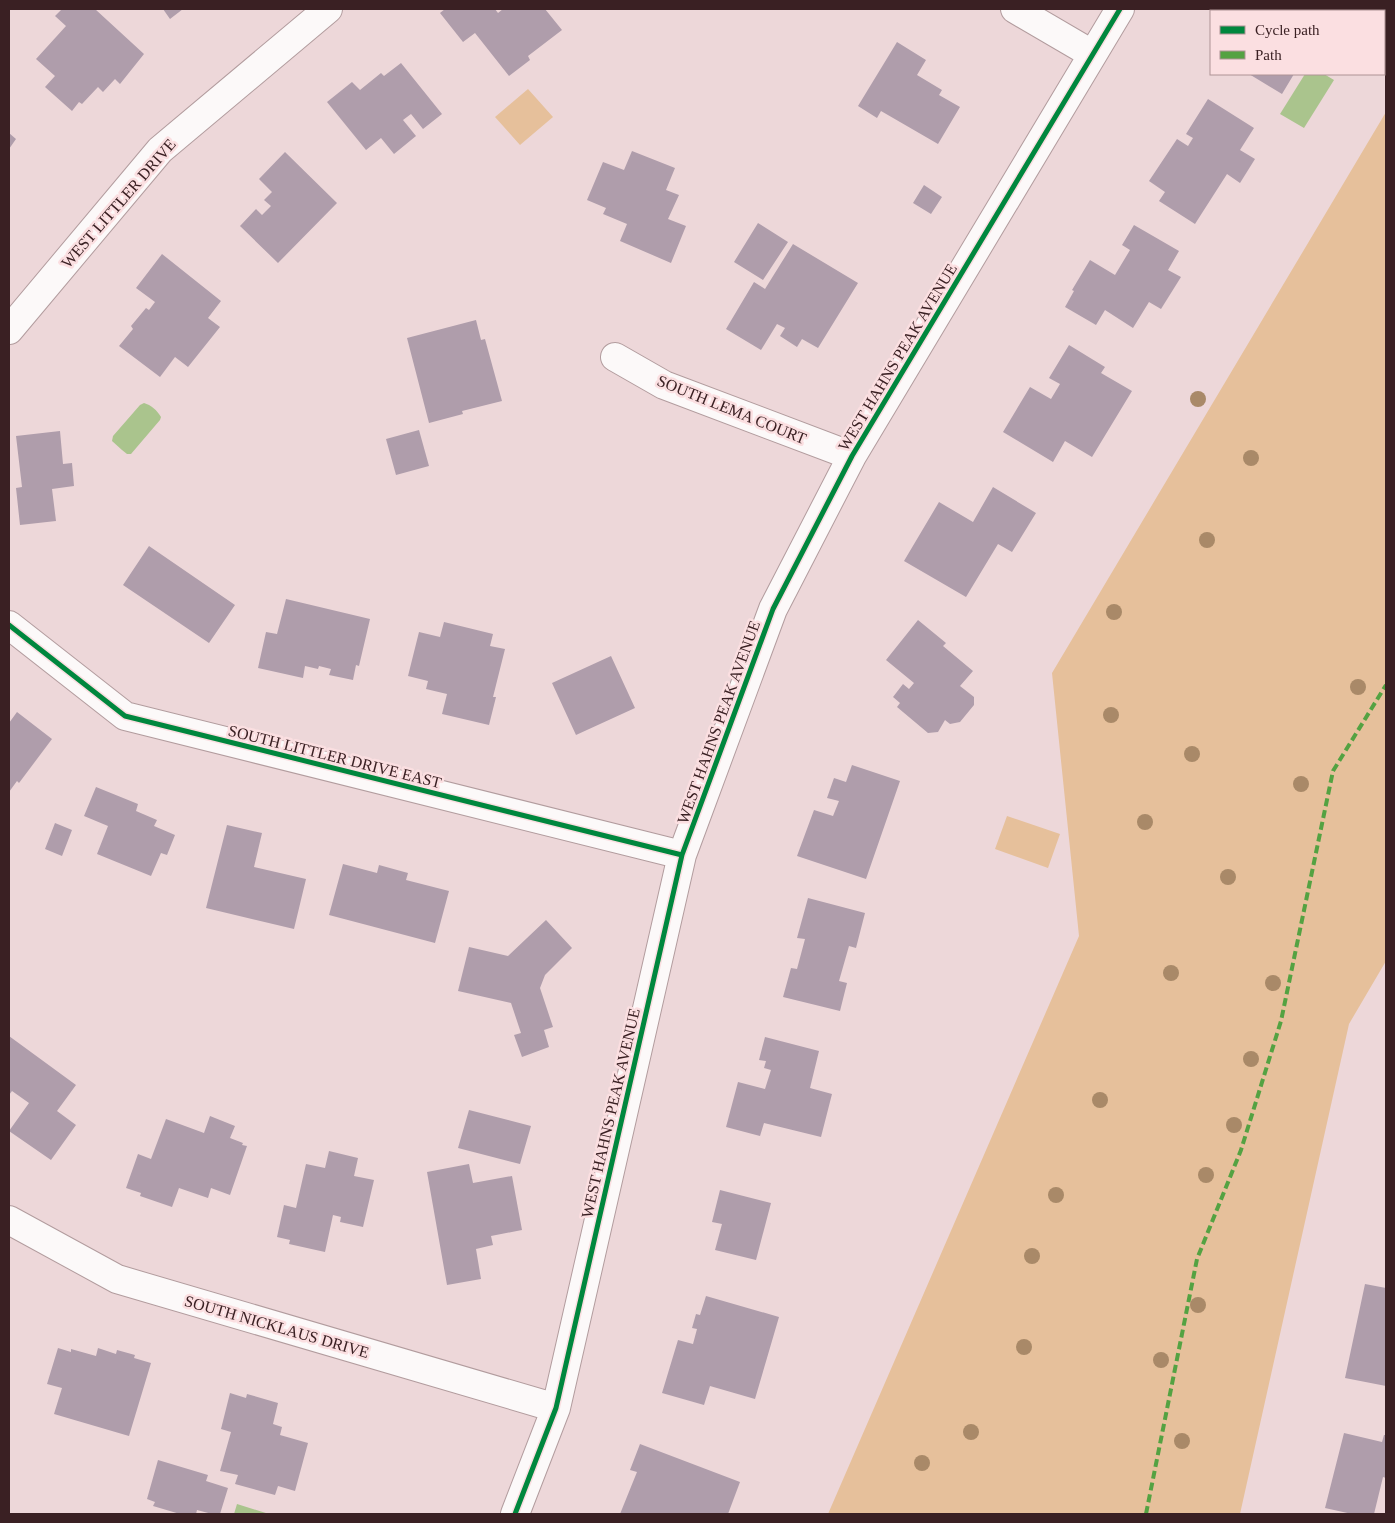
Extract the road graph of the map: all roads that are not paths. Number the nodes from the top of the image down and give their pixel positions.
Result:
1 (328, 9) edge
2 (1015, 9) edge
3 (1120, 9) edge
4 (1092, 54) junction
5 (9, 330) edge
6 (615, 357) dead end
7 (852, 456) junction
8 (9, 625) edge
9 (682, 855) junction
10 (9, 1220) edge
11 (556, 1408) junction
12 (515, 1514) edge

1 - 5 street, WEST LITTLER DRIVE
2 - 4 street
3 - 4 street, WEST HAHNS PEAK AVENUE
4 - 7 street, WEST HAHNS PEAK AVENUE
6 - 7 street, SOUTH LEMA COURT
7 - 9 street, WEST HAHNS PEAK AVENUE
8 - 9 street, SOUTH LITTLER DRIVE EAST
9 - 11 street, WEST HAHNS PEAK AVENUE
10 - 11 street, SOUTH NICKLAUS DRIVE
11 - 12 street, WEST HAHNS PEAK AVENUE

